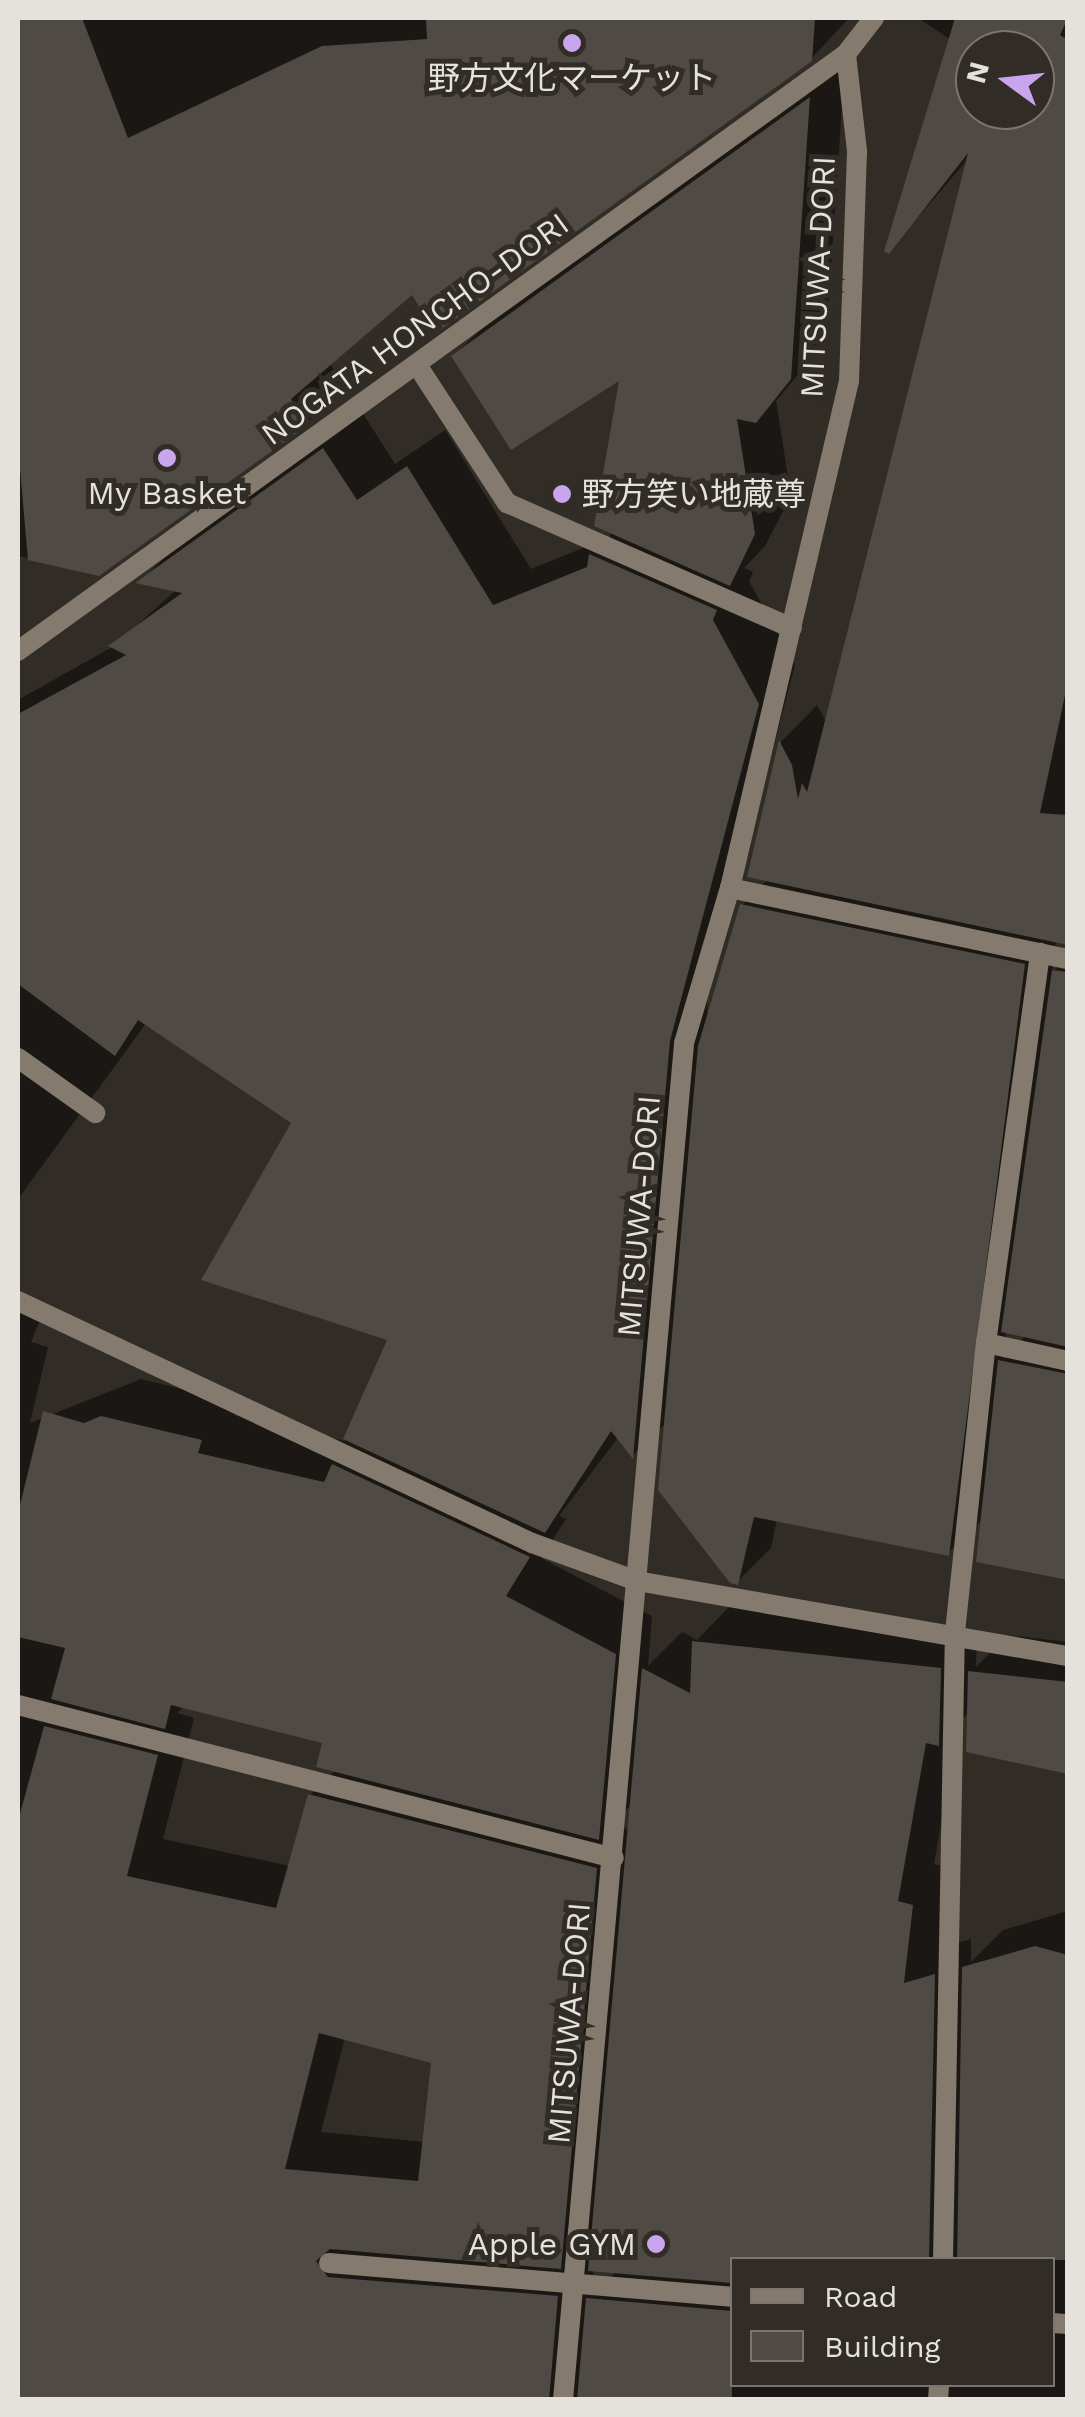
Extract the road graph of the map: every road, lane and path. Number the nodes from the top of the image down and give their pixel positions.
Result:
1 (874, 18) edge
2 (846, 54) junction
3 (417, 365) junction
4 (792, 628) junction
5 (18, 652) edge
6 (730, 888) junction
7 (1040, 954) junction
8 (1068, 959) edge
9 (18, 1058) edge
10 (95, 1112) dead end
11 (18, 1301) edge
12 (986, 1343) junction
13 (1068, 1361) edge
14 (637, 1581) junction
15 (956, 1632) junction
16 (1068, 1656) edge
17 (18, 1705) edge
18 (614, 1858) junction
19 (943, 2257) edge
20 (329, 2263) dead end
21 (576, 2284) junction
22 (730, 2297) edge
23 (563, 2400) edge

1 - 2 street, NOGATA HONCHO-DORI
2 - 3 street, NOGATA HONCHO-DORI
2 - 4 street, MITSUWA-DORI
3 - 4 street
3 - 5 street, NOGATA HONCHO-DORI
4 - 6 street, MITSUWA-DORI
6 - 7 street
6 - 14 street, MITSUWA-DORI
7 - 8 street
7 - 12 street
9 - 10 street
11 - 14 street
12 - 13 street
12 - 15 street
14 - 15 street
14 - 18 street, MITSUWA-DORI
15 - 16 street
15 - 19 street
17 - 18 street
18 - 21 street, MITSUWA-DORI
20 - 21 street
21 - 22 street
21 - 23 street, MITSUWA-DORI

